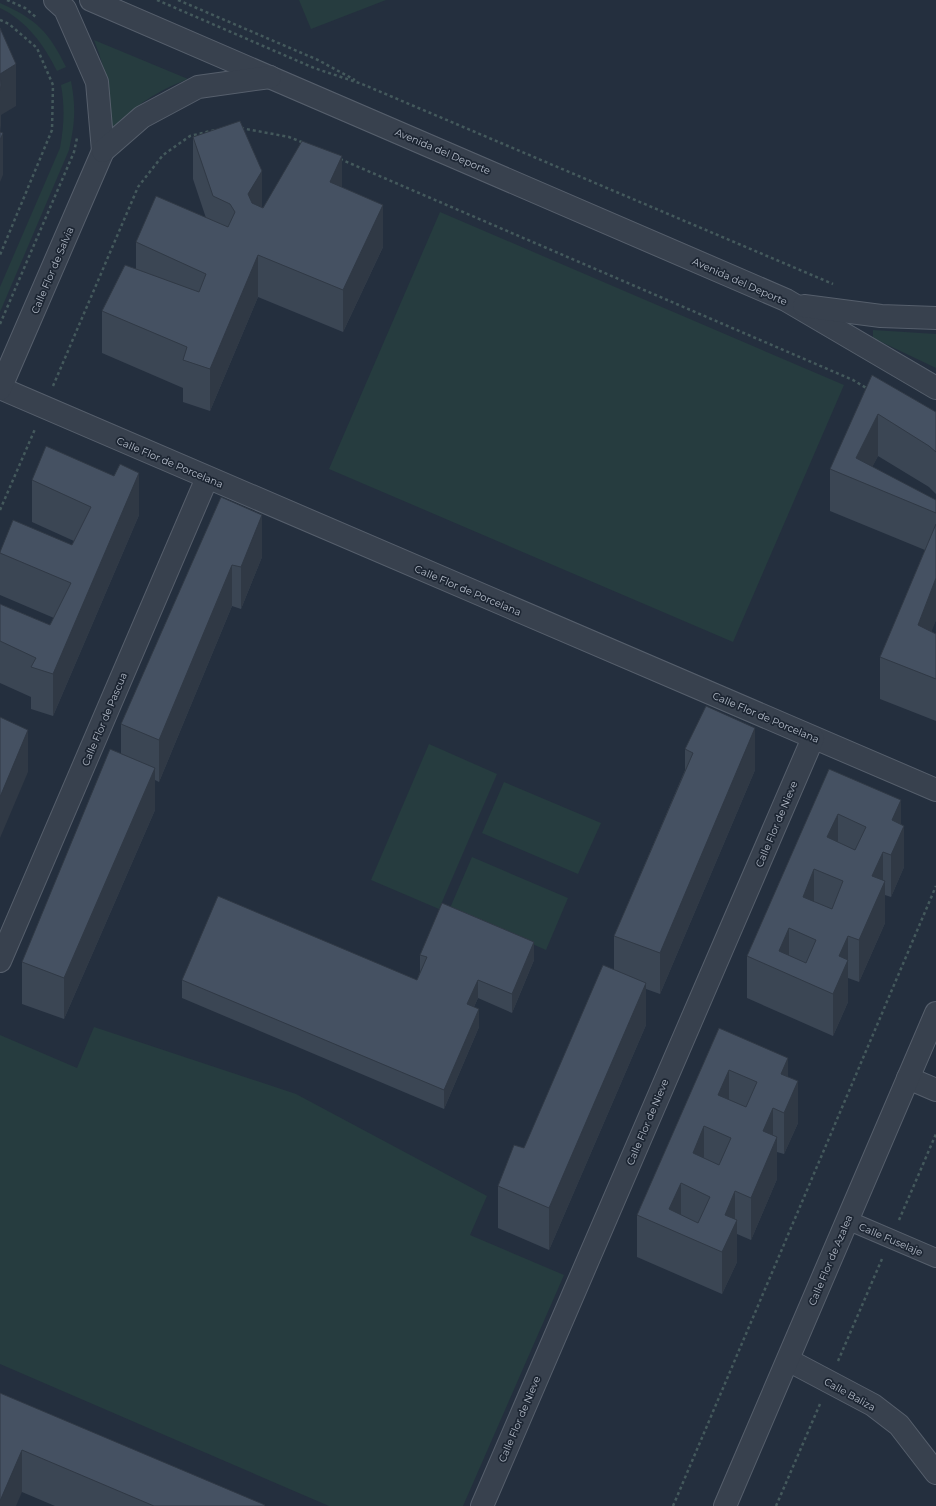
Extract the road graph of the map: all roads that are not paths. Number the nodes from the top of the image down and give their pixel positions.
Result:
1 (55, 0) edge
2 (91, 0) edge
3 (270, 77) junction
4 (103, 151) junction
5 (794, 304) junction
6 (936, 318) edge
7 (936, 388) edge
8 (0, 389) edge
9 (207, 478) junction
10 (813, 738) junction
11 (936, 790) edge
12 (0, 961) edge
13 (936, 1014) edge
14 (908, 1078) junction
15 (936, 1090) edge
16 (847, 1220) junction
17 (936, 1258) edge
18 (788, 1360) junction
19 (936, 1473) edge
20 (482, 1506) edge
21 (725, 1506) edge

1 - 4 street
2 - 3 street, Avenida del Deporte
3 - 4 street
3 - 5 street, Avenida del Deporte
4 - 8 street, Calle Flor de Salvia
5 - 6 street, Avenida del Deporte
5 - 7 street, Avenida del Deporte
8 - 9 street, Calle Flor de Porcelana
9 - 10 street, Calle Flor de Porcelana
9 - 12 street, Calle Flor de Pascua
10 - 11 street, Calle Flor de Porcelana
10 - 20 street, Calle Flor de Nieve
13 - 14 street, Calle Flor de Azalea
14 - 15 street
14 - 16 street, Calle Flor de Azalea
16 - 17 street, Calle Fuselaje
16 - 18 street, Calle Flor de Azalea
18 - 19 street, Calle Baliza
18 - 21 street, Calle Flor de Azalea

